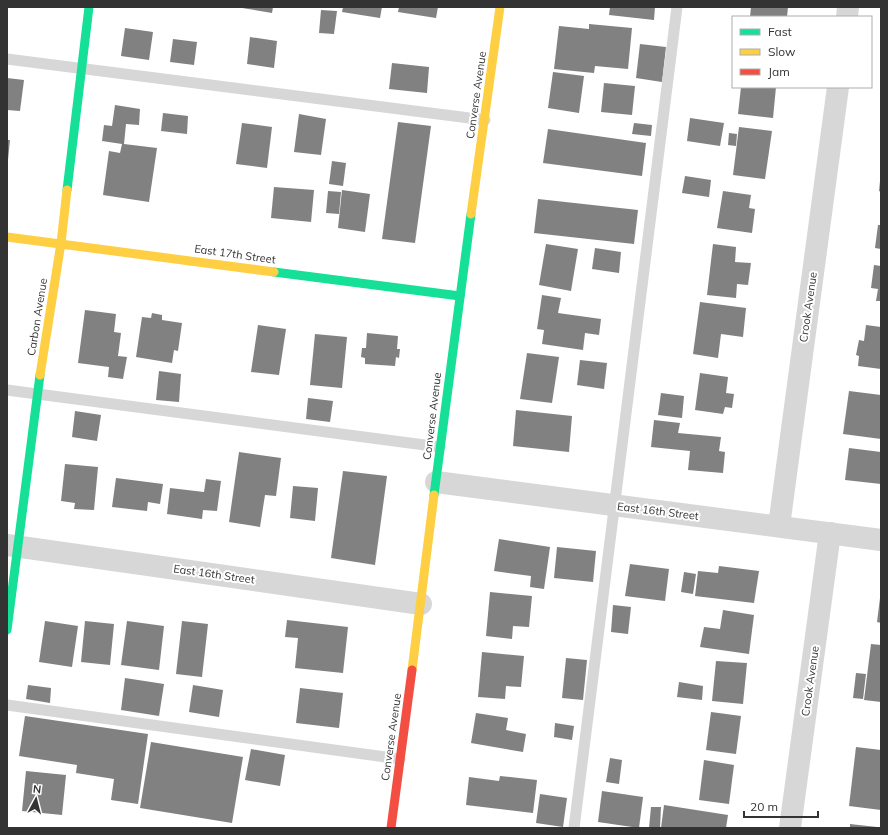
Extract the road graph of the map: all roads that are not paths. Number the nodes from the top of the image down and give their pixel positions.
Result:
1 (90, 7) edge
2 (500, 7) edge
3 (677, 7) edge
4 (7, 58) edge
5 (83, 68) junction
6 (838, 88) edge
7 (485, 120) junction
8 (7, 237) edge
9 (61, 243) junction
10 (460, 296) junction
11 (7, 390) edge
12 (37, 394) junction
13 (440, 447) junction
14 (436, 482) junction
15 (615, 506) junction
16 (779, 526) junction
17 (830, 533) junction
18 (881, 540) edge
19 (12, 546) edge
20 (421, 604) junction
21 (7, 630) edge
22 (7, 705) edge
23 (400, 759) junction
24 (391, 828) edge
25 (574, 828) edge
26 (790, 828) edge

1 - 5 street, Carbon Avenue
2 - 7 street, Converse Avenue
3 - 15 lane
4 - 5 lane
5 - 7 lane
5 - 9 street, Carbon Avenue
6 - 16 street, Crook Avenue
7 - 10 street, Converse Avenue
8 - 9 street, East 17th Street
9 - 10 street, East 17th Street
9 - 12 street, Carbon Avenue
10 - 13 street, Converse Avenue
11 - 12 lane
12 - 13 lane
12 - 19 street, Carbon Avenue
13 - 14 street, Converse Avenue
14 - 15 street, East 16th Street
14 - 20 street, Converse Avenue
15 - 16 street, East 16th Street
15 - 25 lane
16 - 17 street, East 16th Street
17 - 18 street, East 16th Street
17 - 26 street, Crook Avenue
19 - 20 street, East 16th Street
19 - 21 street, Carbon Avenue
20 - 23 street, Converse Avenue
22 - 23 lane
23 - 24 street, Converse Avenue

